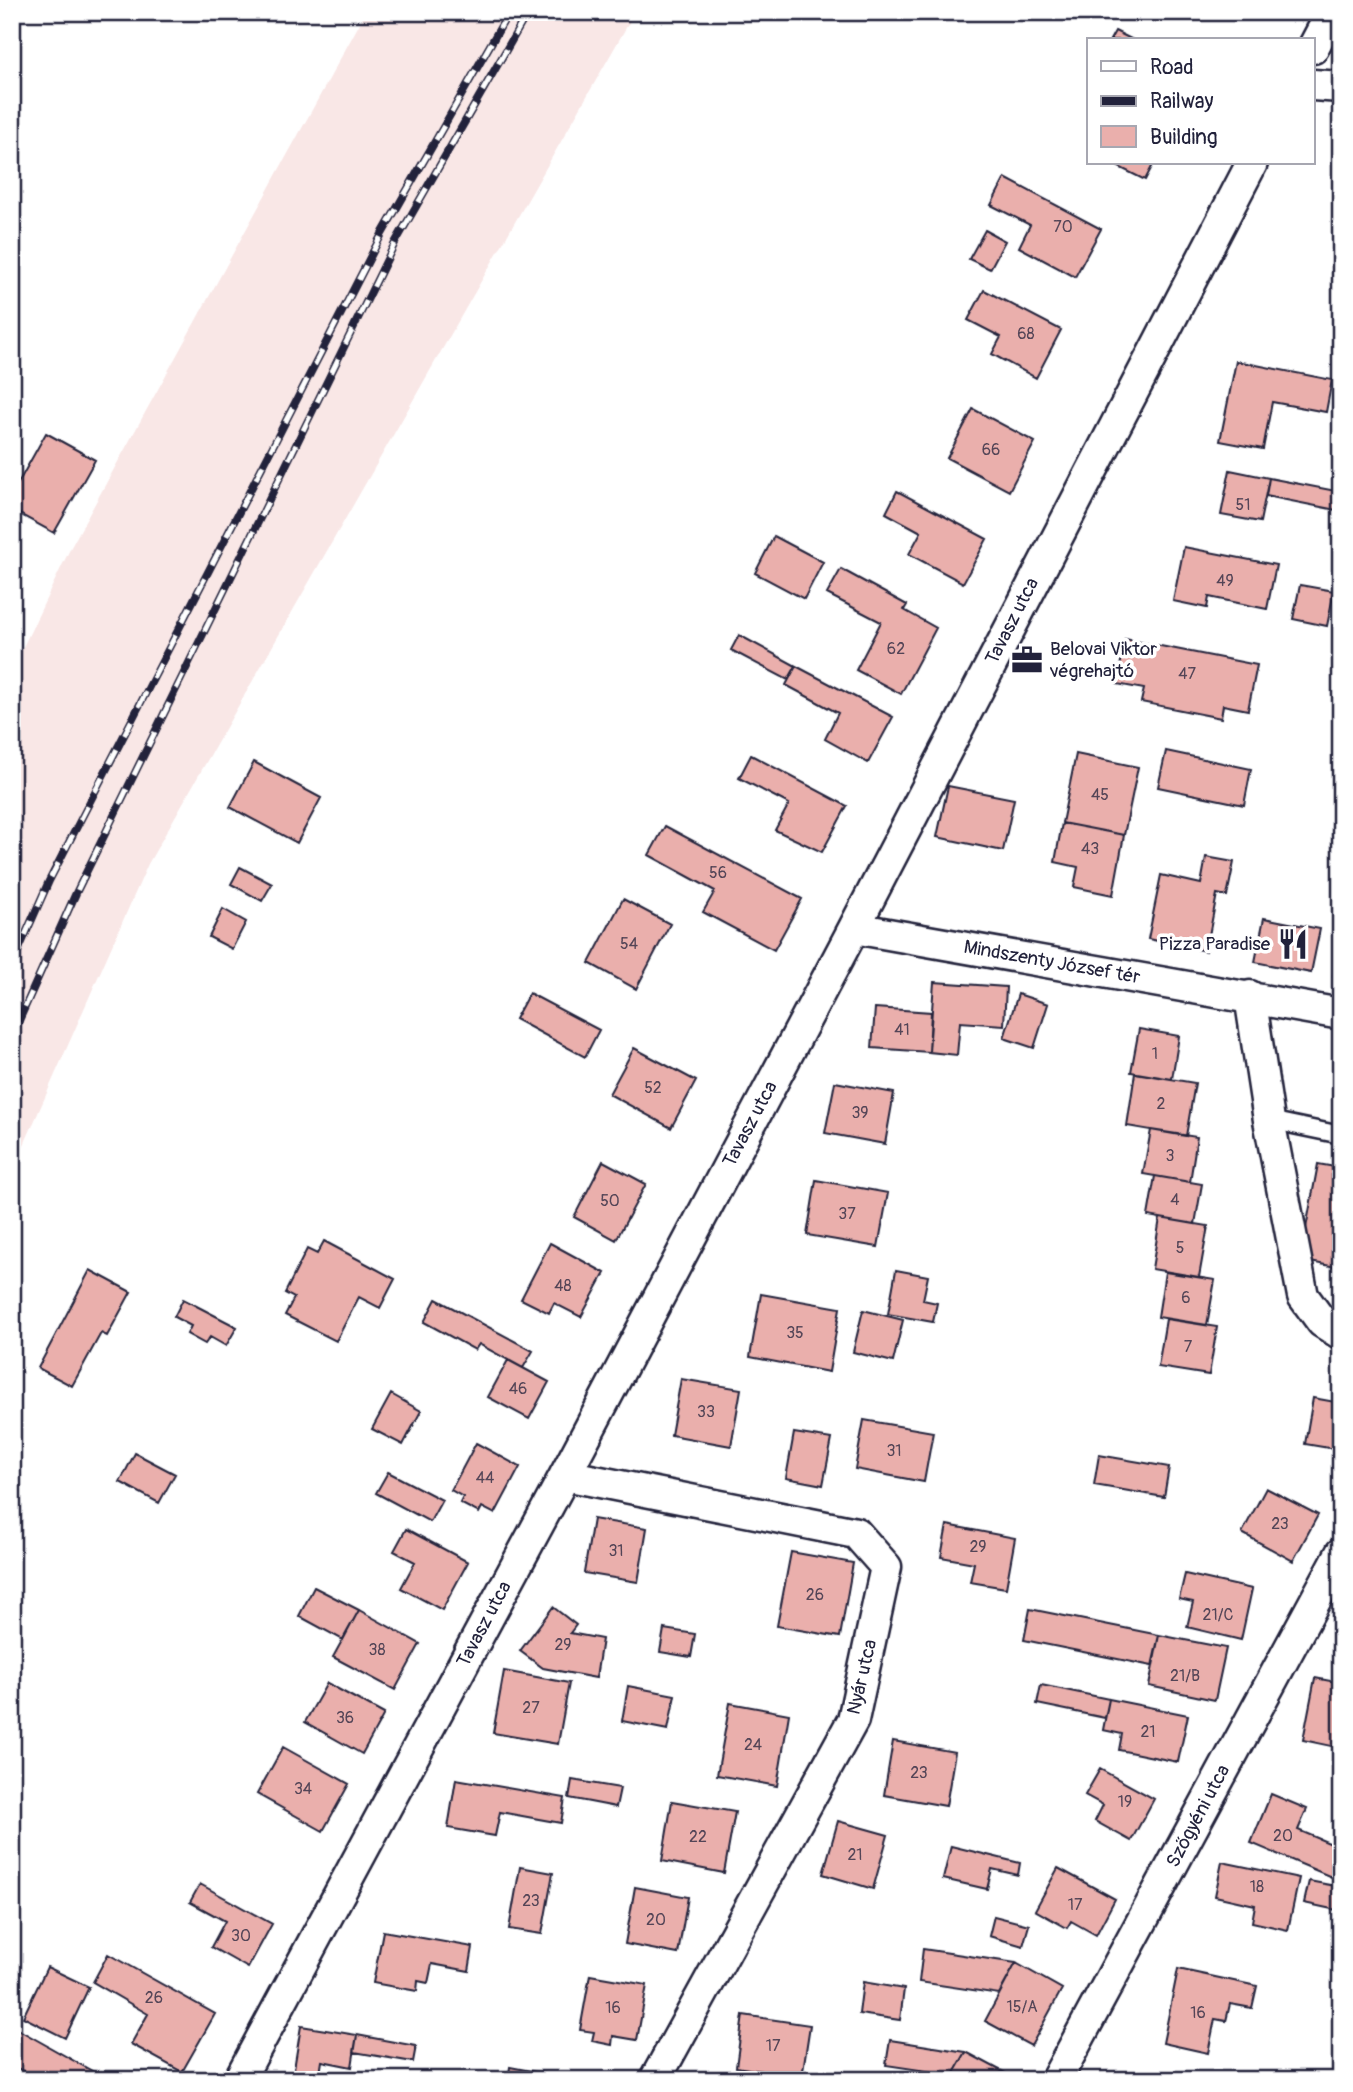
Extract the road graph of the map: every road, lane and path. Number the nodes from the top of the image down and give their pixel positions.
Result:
1 (1332, 12) edge
2 (1314, 46) edge
3 (1314, 85) edge
4 (1341, 87) edge
5 (1251, 164) edge
6 (854, 928) junction
7 (1250, 996) junction
8 (1341, 1014) edge
9 (1269, 1120) junction
10 (1341, 1135) edge
11 (1341, 1334) edge
12 (565, 1475) junction
13 (1341, 1553) edge
14 (239, 2080) edge
15 (655, 2080) edge
16 (1056, 2080) edge

1 - 2 street
3 - 4 street
5 - 6 street, Tavasz utca
6 - 7 street, Mindszenty József tér
6 - 12 street, Tavasz utca
7 - 8 street, Mindszenty József tér
7 - 9 street
9 - 10 lane
9 - 11 street
12 - 14 street, Tavasz utca
12 - 15 street, Nyár utca
13 - 16 street, Szőgyéni utca

